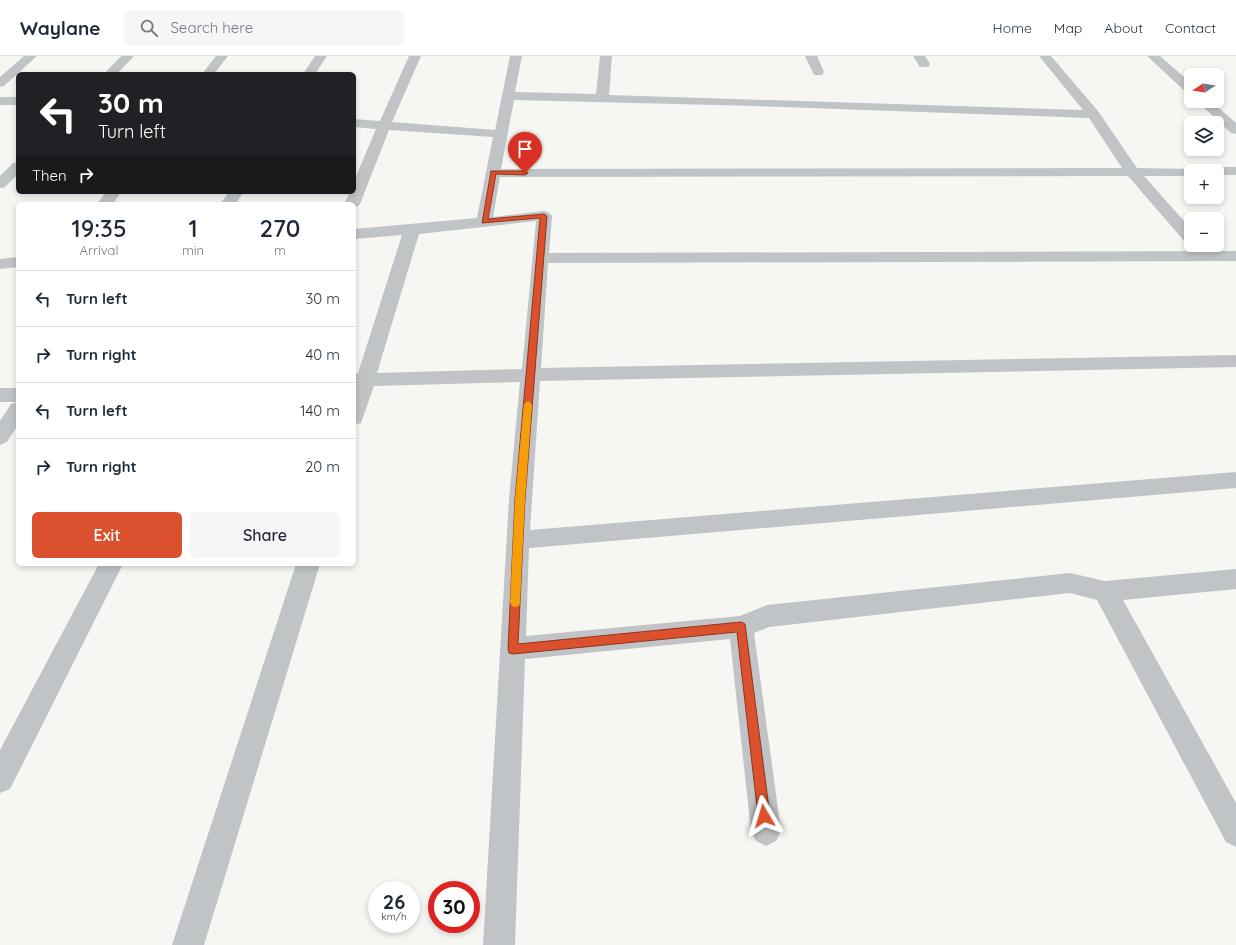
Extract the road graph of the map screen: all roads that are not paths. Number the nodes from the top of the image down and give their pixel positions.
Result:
1 (32, 56) edge
2 (128, 56) edge
3 (222, 56) edge
4 (320, 56) edge
5 (415, 56) edge
6 (516, 56) edge
7 (606, 56) edge
8 (811, 56) edge
9 (1046, 56) edge
10 (1153, 56) edge
11 (112, 72) edge
12 (210, 72) edge
13 (311, 72) edge
14 (818, 72) dead end
15 (0, 83) edge
16 (1184, 84) edge
17 (508, 96) junction
18 (602, 98) junction
19 (16, 100) edge
20 (0, 101) edge
21 (1211, 108) edge
22 (1093, 114) junction
23 (356, 123) edge
24 (384, 126) junction
25 (1236, 130) edge
26 (501, 134) junction
27 (16, 168) edge
28 (1224, 171) edge
29 (1236, 171) edge
30 (1184, 172) edge
31 (493, 173) junction
32 (1133, 173) junction
33 (0, 184) edge
34 (353, 202) edge
35 (484, 221) junction
36 (412, 230) junction
37 (1184, 231) edge
38 (356, 234) edge
39 (1184, 250) edge
40 (1213, 252) edge
41 (1236, 256) edge
42 (540, 258) junction
43 (16, 262) edge
44 (0, 264) edge
45 (1236, 361) edge
46 (530, 375) junction
47 (360, 380) edge
48 (0, 395) edge
49 (16, 395) edge
50 (356, 405) edge
51 (16, 412) edge
52 (0, 438) edge
53 (1236, 480) edge
54 (518, 540) junction
55 (110, 566) edge
56 (307, 566) edge
57 (1236, 579) edge
58 (1105, 592) junction
59 (741, 627) junction
60 (513, 649) junction
61 (0, 779) edge
62 (766, 831) dead end
63 (1236, 832) edge
64 (188, 945) edge
65 (499, 945) edge

1 - 15 street
2 - 11 street
3 - 12 street
4 - 13 street
5 - 24 street
6 - 17 street
7 - 18 street
8 - 14 street
9 - 22 street
10 - 16 street
17 - 18 street
17 - 26 street
18 - 22 street
19 - 20 street
21 - 25 street
22 - 32 street
23 - 24 street
24 - 26 street
24 - 34 street
26 - 31 street
27 - 33 street
28 - 29 street
30 - 32 street
31 - 32 street
31 - 35 street
32 - 37 street
35 - 36 street
35 - 42 street
36 - 38 street
36 - 47 street
39 - 42 street
40 - 41 street
42 - 46 street
43 - 44 street
45 - 46 street
46 - 47 street
46 - 54 street
47 - 50 street
48 - 49 street
51 - 52 street
53 - 54 street
54 - 60 street
55 - 61 street
56 - 64 street
57 - 58 street
58 - 59 street
58 - 63 street
59 - 60 street
59 - 62 street
60 - 65 street

